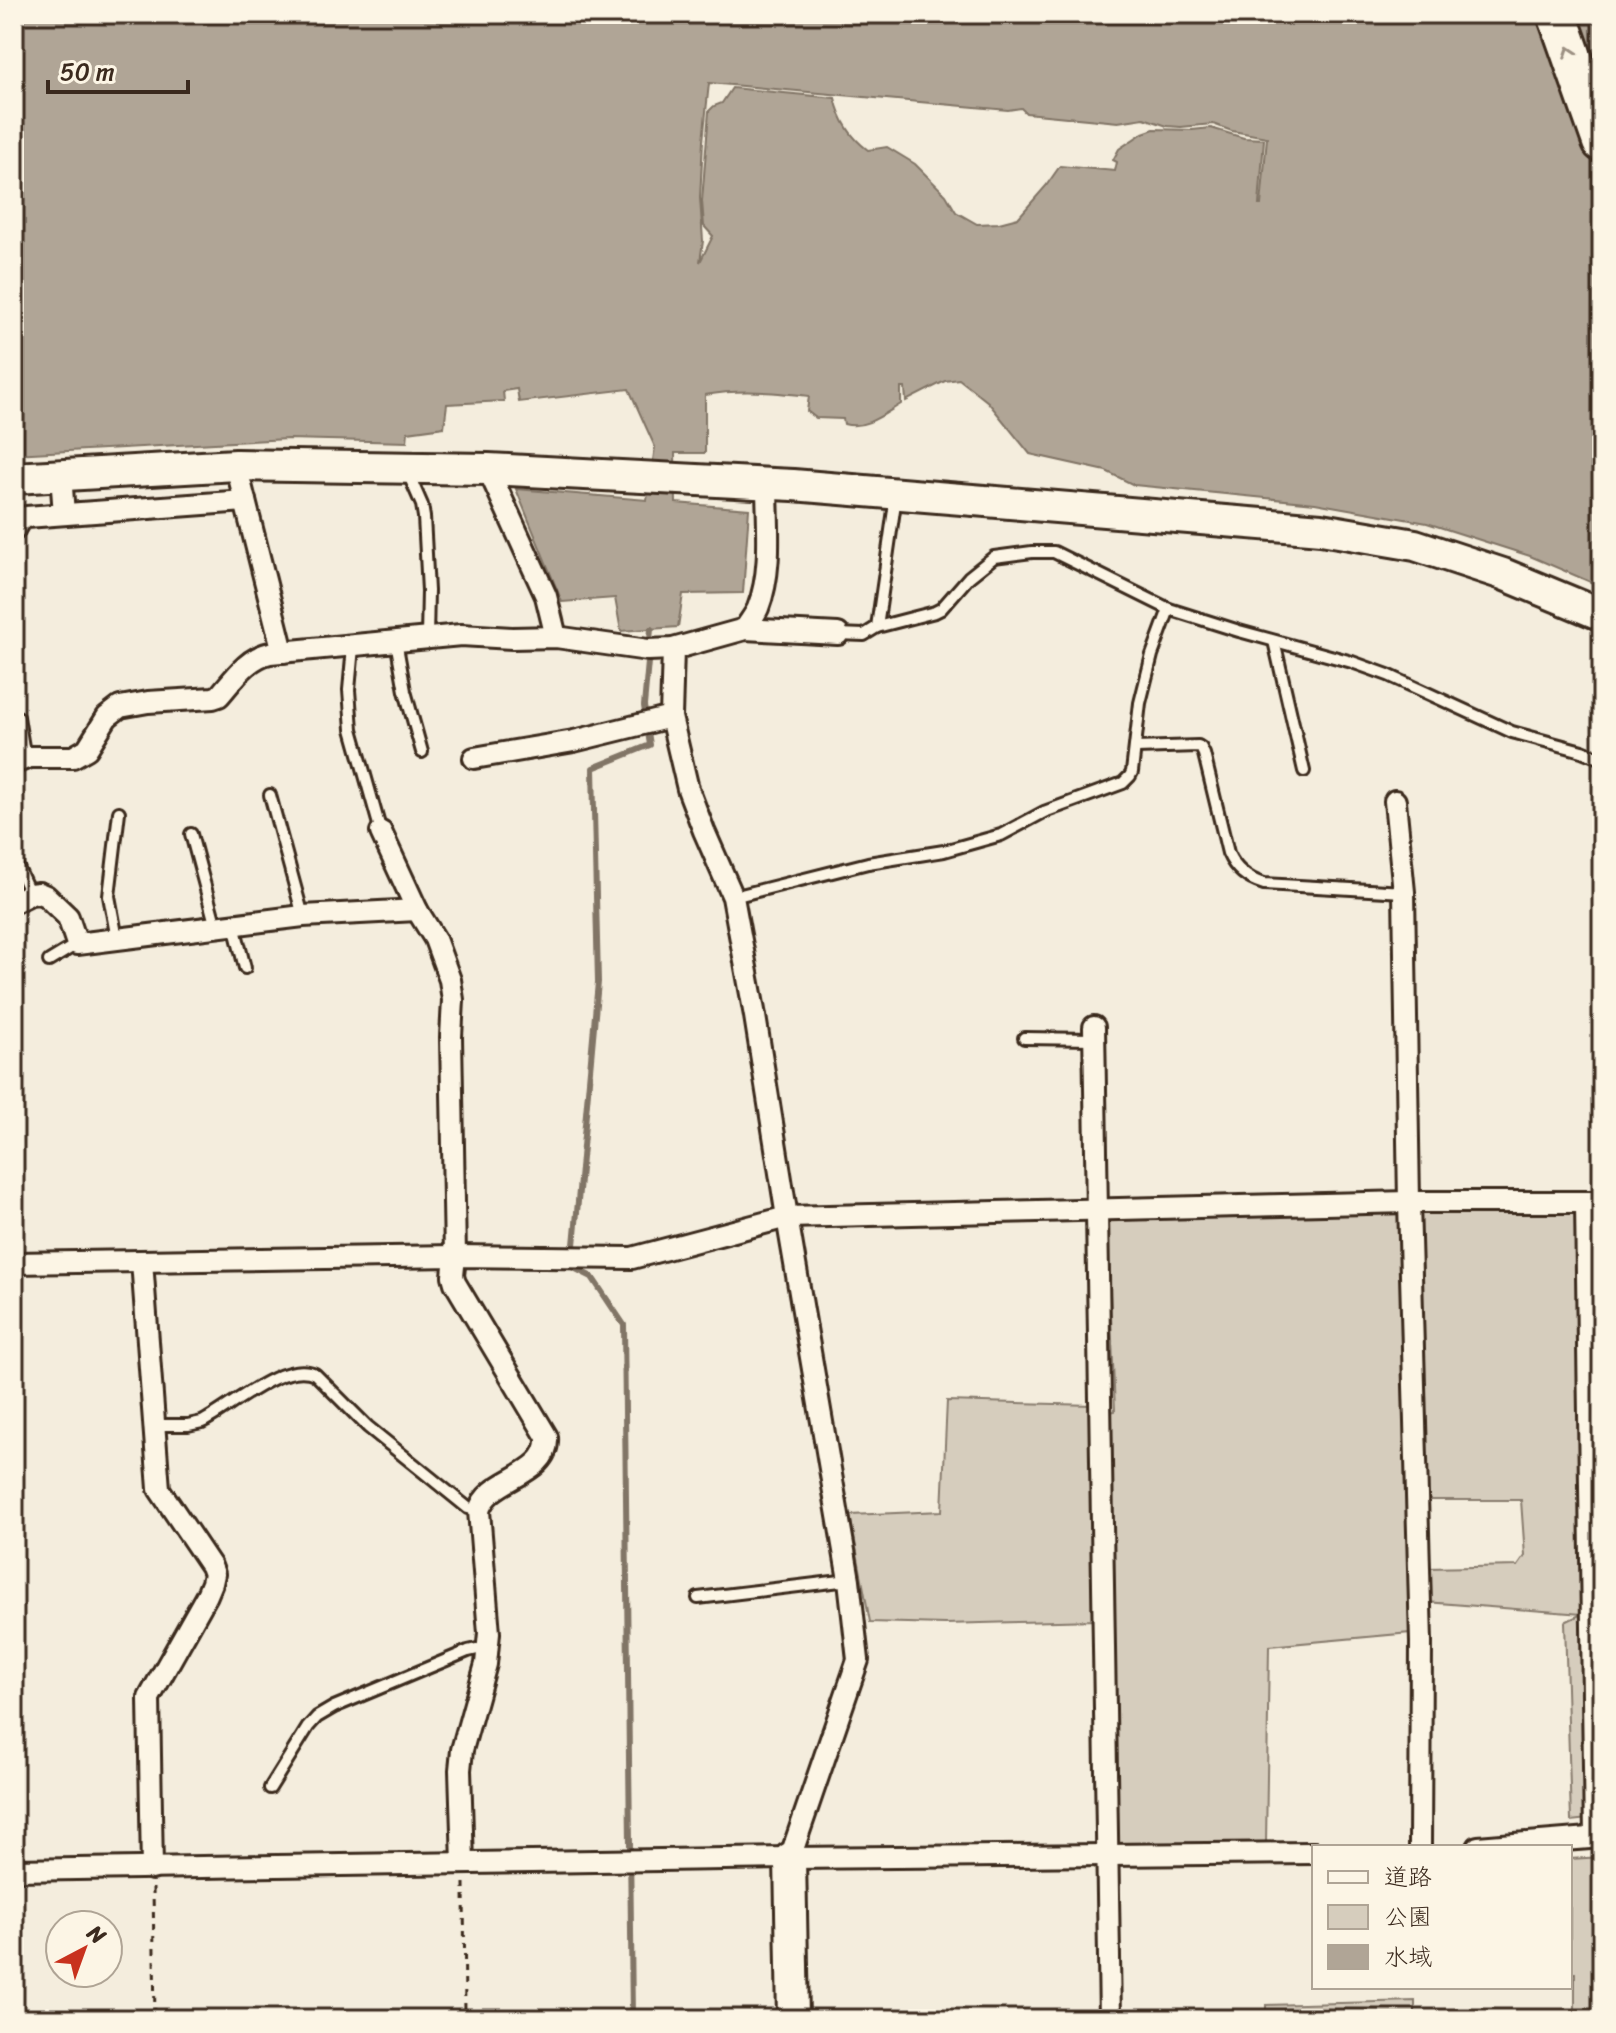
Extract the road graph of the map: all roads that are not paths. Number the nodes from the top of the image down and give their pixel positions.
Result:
1 (1557, 14) edge
2 (1584, 14) edge
3 (1602, 64) edge
4 (1602, 142) edge
5 (236, 465) junction
6 (405, 468) junction
7 (488, 469) junction
8 (61, 475) junction
9 (14, 478) edge
10 (767, 483) junction
11 (896, 494) junction
12 (245, 501) junction
13 (64, 514) junction
14 (14, 530) edge
15 (1169, 609) junction
16 (1602, 615) edge
17 (877, 627) junction
18 (745, 629) junction
19 (838, 634) joint
20 (427, 637) junction
21 (556, 637) junction
22 (396, 641) junction
23 (1274, 641) junction
24 (353, 647) junction
25 (673, 649) junction
26 (283, 652) junction
27 (18, 717) dead end
28 (671, 717) junction
29 (1136, 748) junction
30 (422, 752) dead end
31 (474, 758) dead end
32 (1602, 759) edge
33 (19, 761) edge
34 (1304, 771) dead end
35 (270, 795) dead end
36 (1395, 801) dead end
37 (119, 812) dead end
38 (381, 832) joint
39 (191, 834) dead end
40 (14, 859) edge
41 (1404, 892) junction
42 (733, 897) junction
43 (22, 898) edge
44 (417, 910) junction
45 (303, 916) junction
46 (225, 926) junction
47 (117, 939) junction
48 (77, 944) junction
49 (49, 961) dead end
50 (245, 968) dead end
51 (1094, 1033) joint
52 (1024, 1038) dead end
53 (1409, 1202) junction
54 (1594, 1203) edge
55 (1096, 1210) junction
56 (787, 1217) junction
57 (455, 1256) junction
58 (142, 1261) junction
59 (14, 1263) edge
60 (154, 1425) junction
61 (479, 1511) junction
62 (849, 1580) junction
63 (698, 1598) dead end
64 (488, 1652) junction
65 (270, 1788) dead end
66 (1599, 1837) edge
67 (1420, 1845) edge
68 (1502, 1845) edge
69 (1312, 1853) edge
70 (1106, 1854) junction
71 (790, 1858) junction
72 (463, 1863) junction
73 (152, 1869) junction
74 (14, 1870) edge
75 (793, 2019) edge
76 (1110, 2019) edge

4 -> 1 highway
2 - 3 highway
5 - 6 street
5 - 8 street
5 - 12 street
6 - 7 street
6 - 20 lane
7 - 10 street
7 - 21 street
8 - 9 street
8 - 13 street
10 - 11 street
10 - 18 street
11 - 16 street
11 - 17 lane
12 - 13 street
12 - 26 street
13 - 14 street
15 - 17 lane
15 - 23 lane
15 - 29 lane
17 - 19 lane
18 - 19 street
18 - 25 street
20 - 21 street
20 - 22 street
21 - 25 street
22 - 24 street
22 - 30 lane
23 - 32 lane
23 - 34 lane
24 - 26 street
24 - 38 lane
25 - 28 street
26 - 33 street
27 - 33 lane
28 - 31 street
28 - 42 street
29 - 41 lane
29 - 42 lane
35 - 45 lane
36 - 41 street
37 - 47 lane
38 - 44 street
39 - 46 lane
40 - 43 lane
41 - 53 street
42 - 56 street
43 - 48 street
44 - 45 street
44 - 57 street
45 - 46 street
46 - 47 street
46 - 50 lane
47 - 48 street
48 - 49 lane
51 - 52 lane
51 - 55 street
53 - 54 street
53 - 55 street
53 - 67 street
54 - 66 street
55 - 56 street
55 - 70 street
56 - 57 street
56 - 62 street
57 - 58 street
57 - 61 street
58 - 59 street
58 - 60 street
60 - 61 lane
60 - 73 street
61 - 64 street
62 - 63 lane
62 - 71 street
64 - 65 lane
64 - 72 street
66 - 68 street
69 - 70 street
70 - 71 street
70 - 76 street
71 - 72 street
71 - 75 street
72 - 73 street
73 - 74 street

